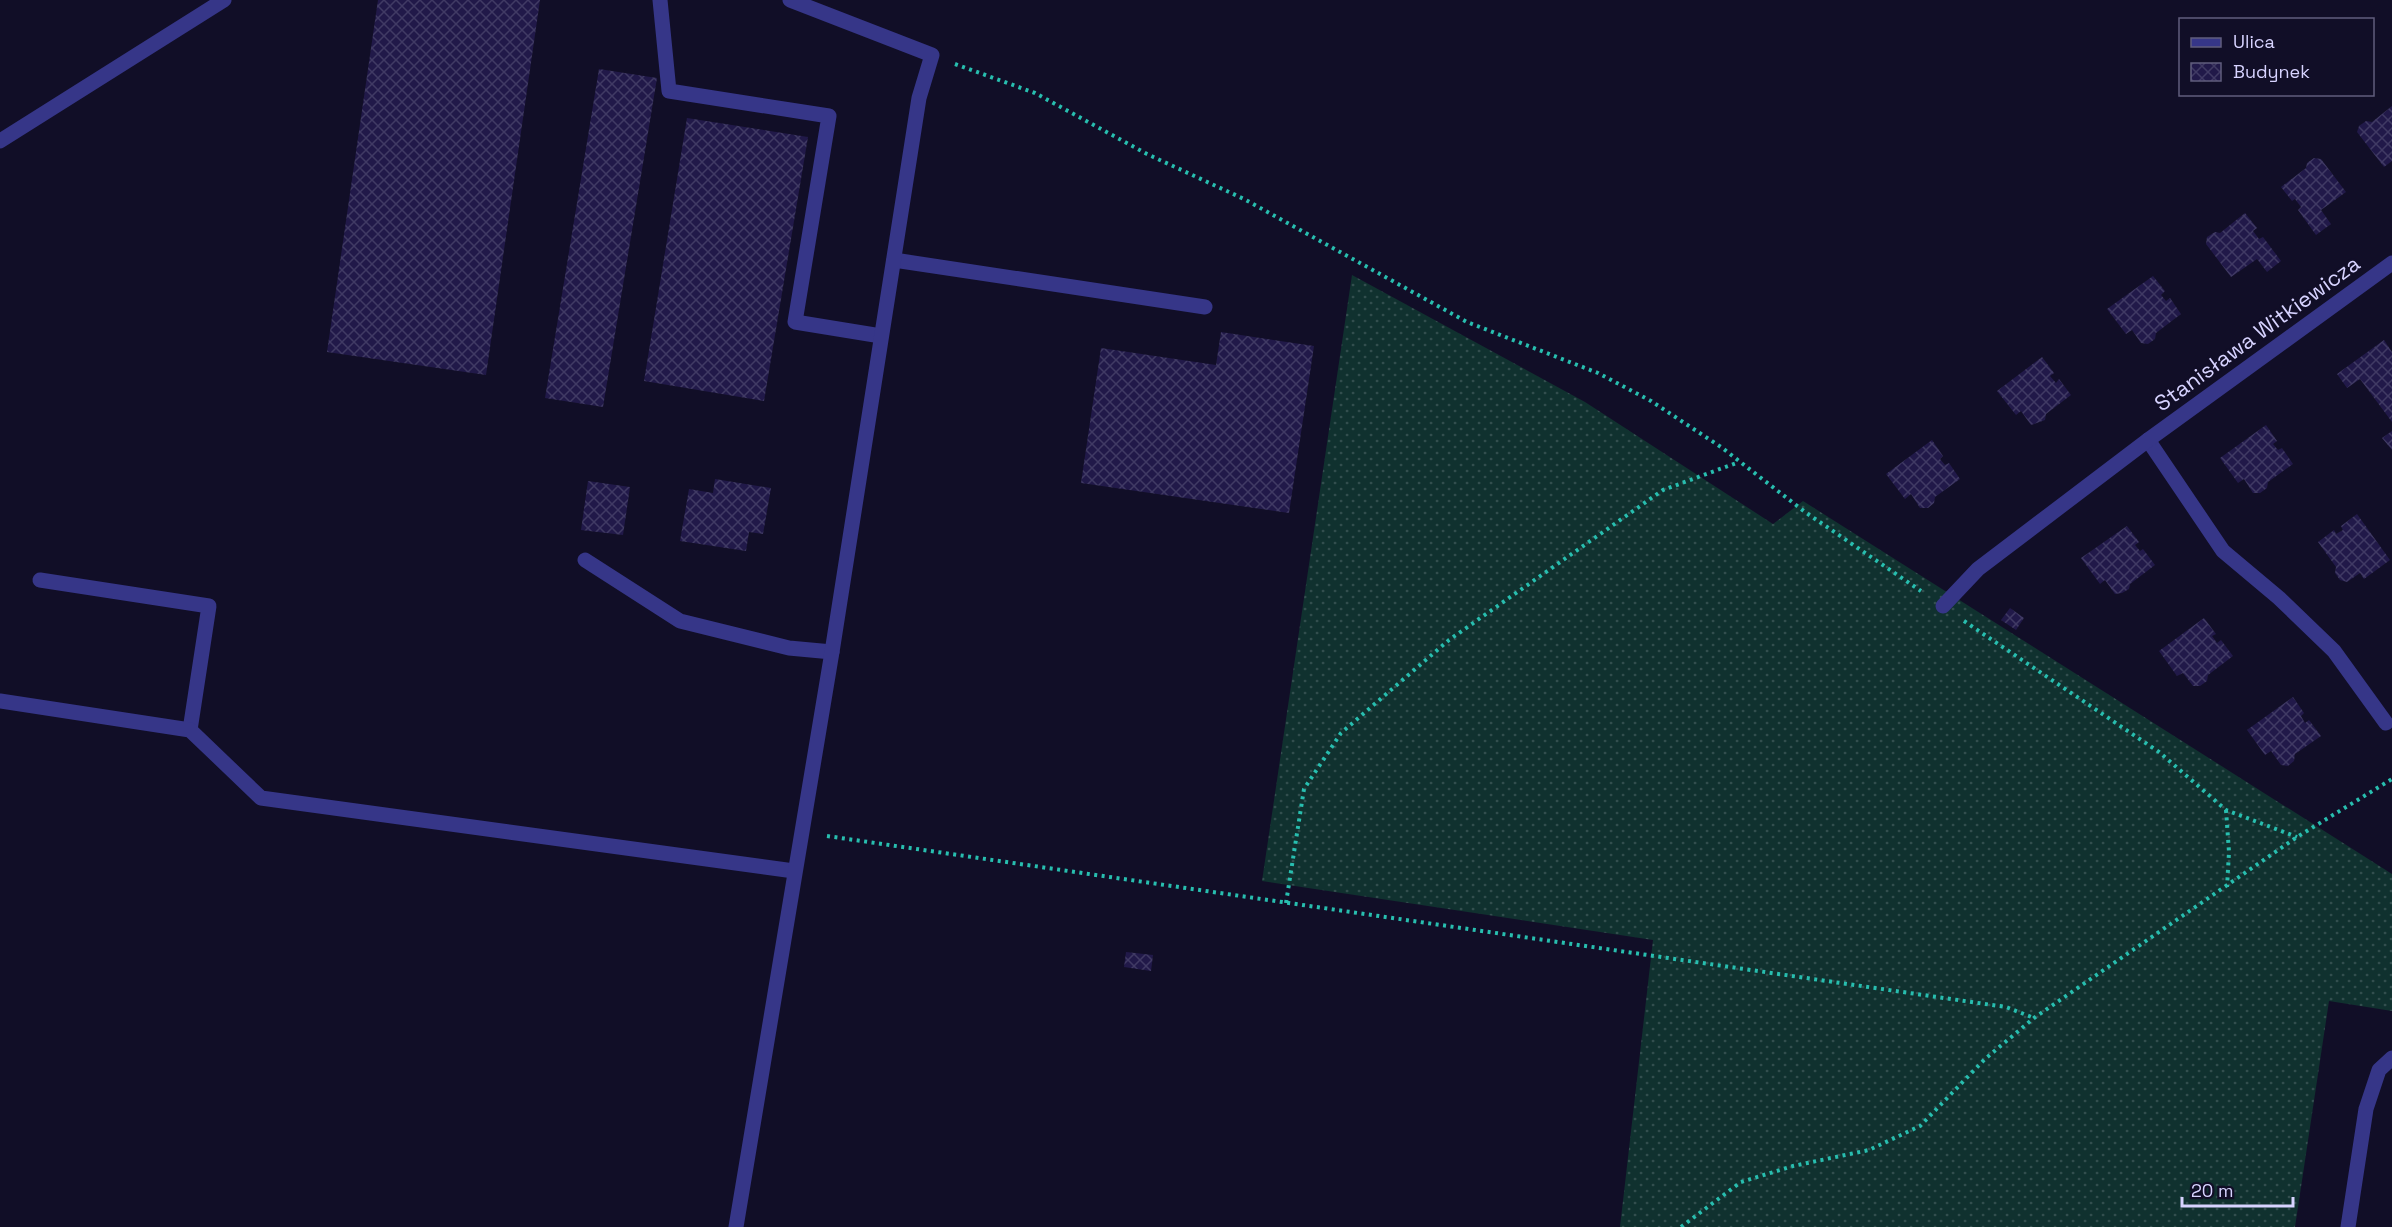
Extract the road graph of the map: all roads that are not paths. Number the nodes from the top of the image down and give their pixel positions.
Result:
1 (224, 0) edge
2 (660, 0) edge
3 (790, 0) edge
4 (0, 141) edge
5 (894, 260) junction
6 (2392, 263) edge
7 (1205, 307) dead end
8 (881, 336) junction
9 (2148, 440) junction
10 (585, 560) dead end
11 (40, 580) dead end
12 (1943, 606) road end
13 (832, 652) junction
14 (0, 701) edge
15 (2386, 723) dead end
16 (190, 729) junction
17 (794, 871) junction
18 (2392, 1058) edge
19 (736, 1227) edge
20 (2348, 1227) edge

1 - 4 street
2 - 8 street
3 - 5 street
5 - 7 street
5 - 8 street
6 - 9 street, Stanisława Witkiewicza
8 - 13 street
9 - 12 street, Stanisława Witkiewicza
9 - 15 street, Stanisława Witkiewicza
10 - 13 street
11 - 16 street
13 - 17 street
14 - 16 street
16 - 17 street
17 - 19 street
18 - 20 street

